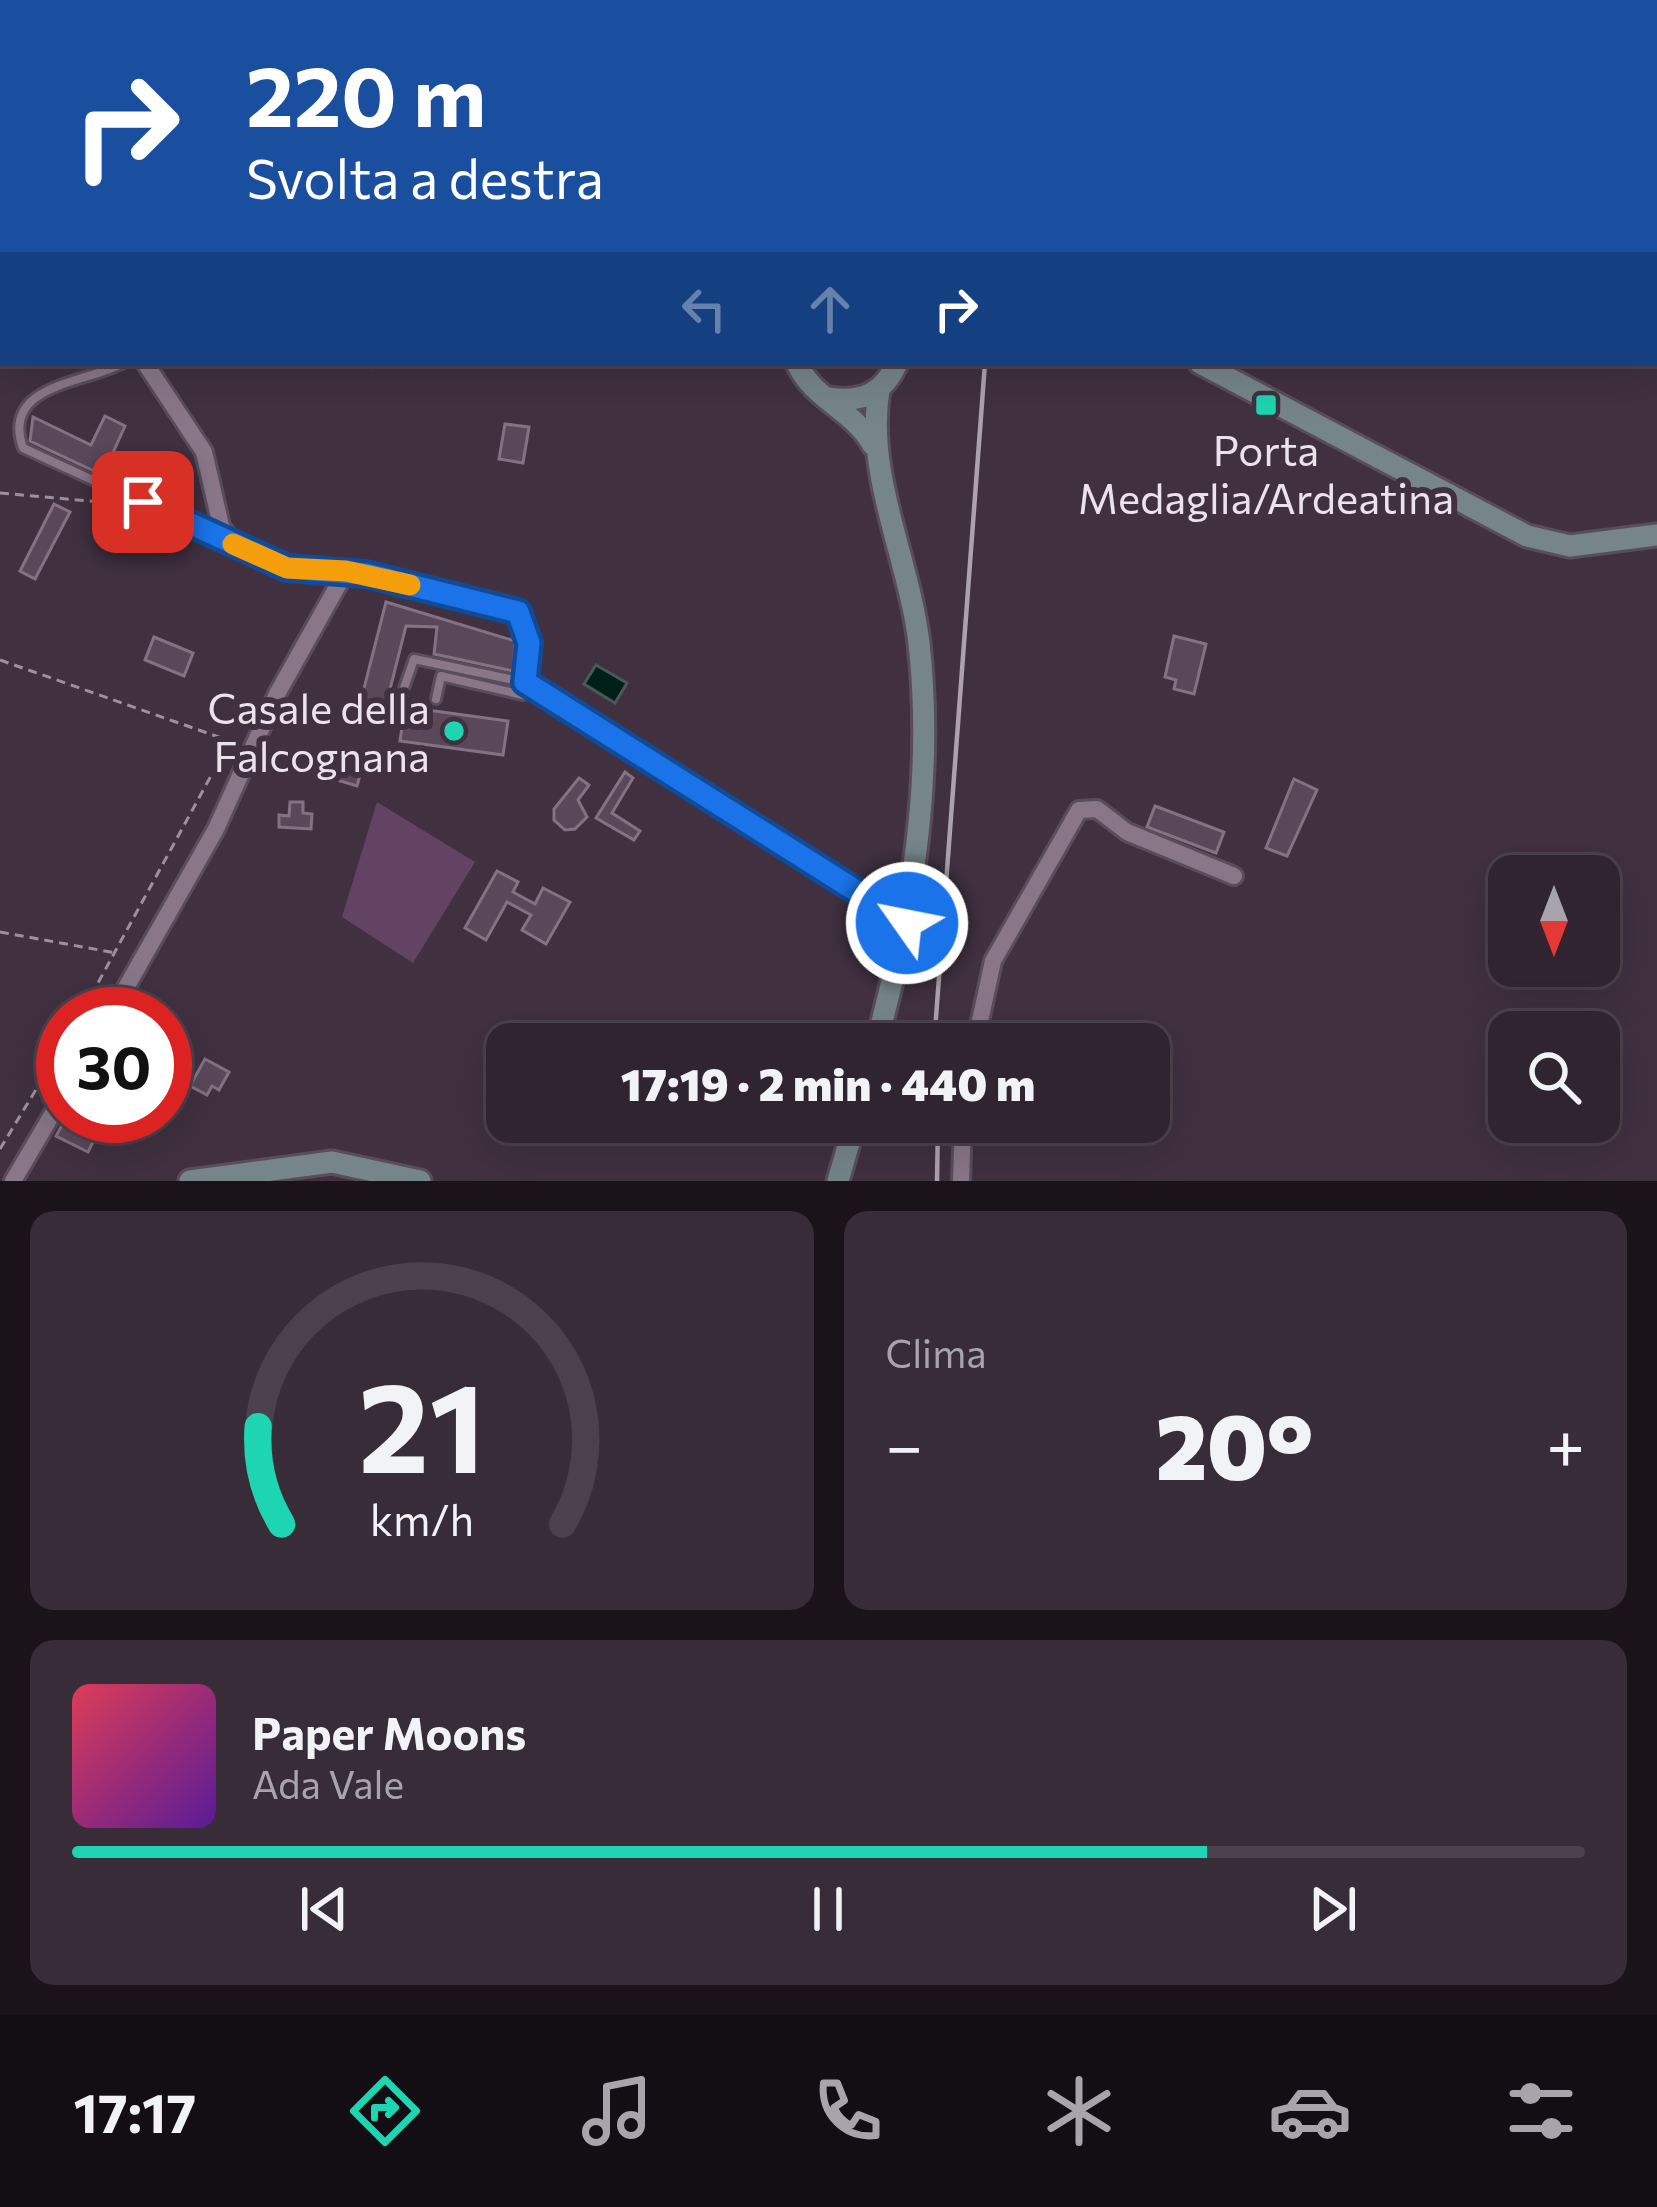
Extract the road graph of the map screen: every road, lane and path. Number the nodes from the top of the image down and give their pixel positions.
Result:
1 (113, 366) edge
2 (147, 366) edge
3 (799, 366) edge
4 (895, 366) edge
5 (1206, 366) edge
6 (879, 390) junction
7 (830, 398) junction
8 (876, 451) junction
9 (0, 493) edge
10 (143, 502) junction
11 (1657, 535) edge
12 (234, 544) junction
13 (346, 571) junction
14 (0, 660) edge
15 (531, 686) junction
16 (404, 688) dead end
17 (436, 699) dead end
18 (1234, 877) dead end
19 (907, 923) junction
20 (0, 932) edge
21 (118, 954) junction
22 (98, 987) edge
23 (126, 987) edge
24 (881, 1023) edge
25 (980, 1023) edge
26 (36, 1090) edge
27 (36, 1142) edge
28 (849, 1143) edge
29 (962, 1143) edge
30 (0, 1149) edge
31 (13, 1181) edge
32 (190, 1181) edge
33 (420, 1181) edge
34 (838, 1181) edge
35 (961, 1181) edge

1 - 10 lane
2 - 12 street
3 - 7 main road
4 - 6 main road
5 - 11 main road
6 - 7 main road
6 - 8 main road
7 - 8 main road
8 - 19 main road
9 - 10 path
10 - 12 lane
12 - 13 street
13 - 15 street
13 - 23 street
14 - 21 path
15 - 16 lane
15 - 17 lane
15 - 19 street
18 - 25 street
19 - 24 main road
20 - 21 path
21 - 22 path
26 - 30 path
27 - 31 street
28 - 34 main road
29 - 35 street
32 - 33 main road

